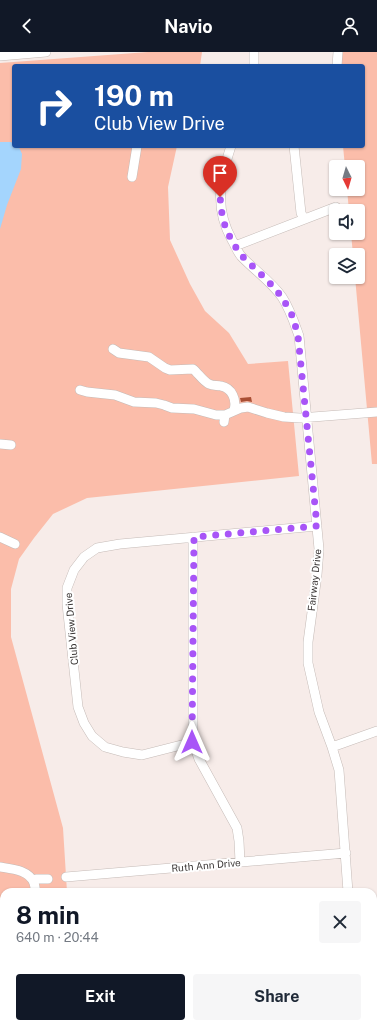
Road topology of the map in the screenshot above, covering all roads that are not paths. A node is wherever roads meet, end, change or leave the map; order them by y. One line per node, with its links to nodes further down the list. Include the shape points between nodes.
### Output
1 (46, 52): 4 (street)
2 (254, 52): 5 (street)
3 (338, 52): 6 (street)
4 (0, 56)
5 (254, 64)
6 (337, 64)
7 (137, 148): 10 (street)
8 (229, 148): 13 (street, Fairway Drive, via 221,181 220,197 226,230)
9 (294, 148): 12 (street, via 301,213)
10 (132, 177)
11 (329, 210): 12 (street)
12 (304, 219): 13 (street)
13 (235, 246): 18 (street, Fairway Drive, via 282,297 293,317 298,336)
14 (113, 350): 16 (street, via 149,357 170,370 193,366 206,383 226,387 230,391 235,400)
15 (80, 390): 16 (street, via 115,395 134,402 194,409 224,418)
16 (234, 410): 18 (street, via 248,407 284,417)
17 (376, 411): 18 (street)
18 (306, 418): 21 (street, Fairway Drive)
19 (0, 444): 20 (street)
20 (11, 444)
21 (317, 526): 23 (street, Club View Drive); 27 (street, Fairway Drive, via 319,549 308,642 308,663 319,712)
22 (0, 536): 24 (street)
23 (194, 537): 26 (street); 26 (street, Club View Drive, via 97,548 84,557 74,570 67,588 78,708 92,736 106,747 142,755)
24 (15, 544)
25 (377, 730): 27 (street)
26 (192, 742): 29 (street, via 237,828)
27 (332, 747): 28 (street, Fairway Drive, via 339,770)
28 (346, 853): 29 (street, Ruth Ann Drive); 36 (street, Fairway Drive)
29 (240, 862): 32 (street, Ruth Ann Drive)
30 (0, 867): 34 (street, via 23,872)
31 (31, 869): 34 (street)
32 (66, 876)
33 (48, 879): 34 (street)
34 (33, 881): 35 (street)
35 (35, 888)
36 (348, 888)

